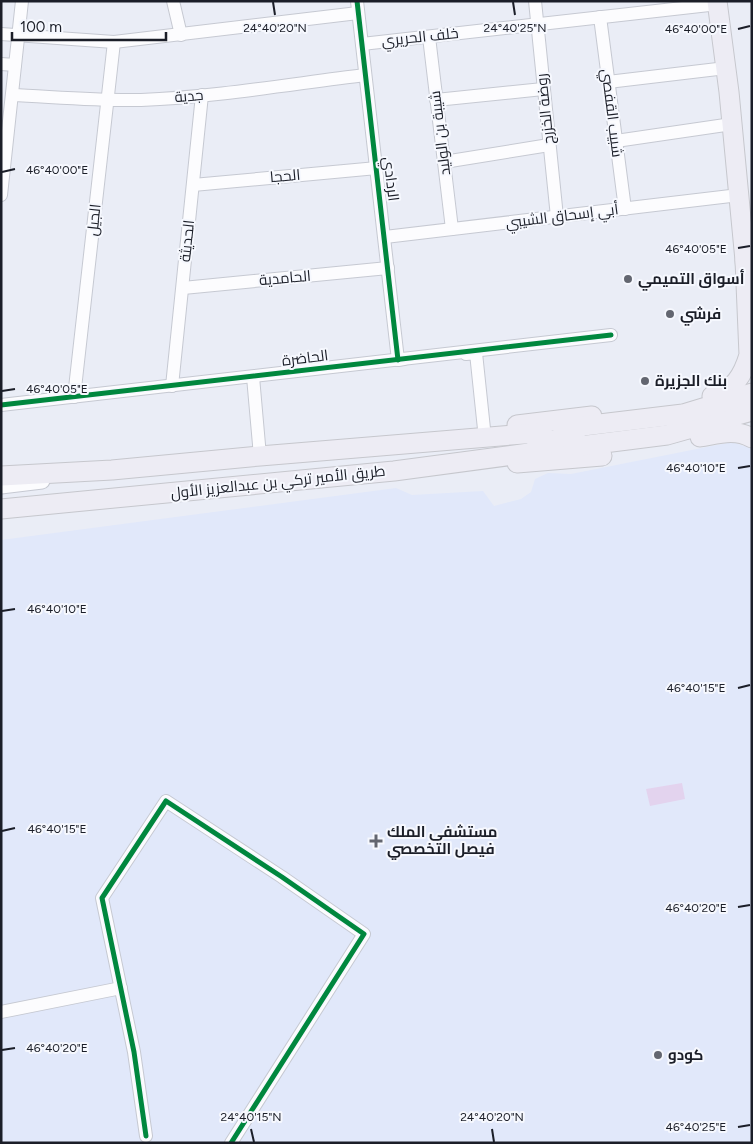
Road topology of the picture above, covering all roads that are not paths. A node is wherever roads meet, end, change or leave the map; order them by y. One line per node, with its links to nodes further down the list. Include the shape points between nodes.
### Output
1 (22, 1): 9 (street)
2 (173, 1): 10 (street)
3 (535, 1): 7 (street, روضة الخزرج)
4 (718, 3): 6 (street, خلف الحريري); 16 (main road)
5 (358, 7): 10 (street); 13 (street, الردادي)
6 (600, 17): 7 (street, خلف الحريري); 18 (street, شبيب القفصي)
7 (536, 24): 11 (street, خلف الحريري); 19 (street, روضة الخزرج)
8 (1, 34): 9 (street)
9 (18, 35): 12 (street); 15 (street)
10 (181, 35): 12 (street)
11 (428, 36): 13 (street, خلف الحريري); 23 (street, شيبة بن الوليد)
12 (114, 42): 22 (street, الجيل)
13 (362, 44): 17 (street, الردادي)
14 (1, 64): 15 (street)
15 (15, 65): 20 (street)
16 (726, 68): 18 (street); 24 (main road)
17 (365, 75): 21 (street, جدية); 28 (street, الردادي)
18 (608, 82): 25 (street, شبيب القفصي)
19 (543, 89): 23 (street); 26 (street, روضة الخزرج)
20 (12, 95): 22 (street, جدية); 29 (street)
21 (202, 95): 22 (street, جدية); 30 (street, الحديثة)
22 (107, 100): 47 (street, الجيل)
23 (436, 100): 27 (street, شيبة بن الوليد)
24 (732, 124): 25 (street); 32 (main road)
25 (616, 141): 33 (street, شبيب القفصي)
26 (549, 145): 27 (street); 34 (street, روضة الخزرج)
27 (444, 162): 35 (street, شيبة بن الوليد)
28 (377, 168): 30 (street, الحجا); 36 (street, الردادي)
29 (2, 172): 31 (street)
30 (193, 185): 39 (street, الحديثة)
31 (1, 195)
32 (739, 195): 33 (street, أبي إسحاق الشيبي); 37 (main road)
33 (624, 209): 34 (street, أبي إسحاق الشيبي)
34 (557, 217): 35 (street, أبي إسحاق الشيبي)
35 (452, 229): 36 (street, أبي إسحاق الشيبي)
36 (385, 237): 38 (street, الردادي)
37 (745, 260): 40 (main road); 41 (main road); 50 (main road, via 749,355 734,386 718,395 666,407)
38 (388, 268): 39 (street, الحامدية); 43 (street, الردادي)
39 (182, 288): 45 (street, الحديثة)
40 (752, 290)
41 (752, 321)
42 (611, 335): 43 (street, الحاضرة)
43 (398, 360): 44 (street, الحاضرة); 50 (street, via 476,353)
44 (253, 377): 45 (street, الحاضرة); 54 (street)
45 (172, 386): 47 (street, الحاضرة)
46 (752, 393): 52 (main road, طريق الأمير تركي بن عبدالعزيز الأول, via 683,414 583,426)
47 (74, 397): 48 (street, الحاضرة)
48 (1, 405)
49 (752, 411): 52 (main road, طريق الأمير تركي بن عبدالعزيز الأول, via 667,435 580,446)
50 (484, 429): 53 (main road)
51 (752, 438): 56 (main road, via 733,432 613,454)
52 (552, 441): 53 (main road, طريق الأمير تركي بن عبدالعزيز الأول, via 536,433); 56 (main road, طريق الأمير تركي بن عبدالعزيز الأول, via 529,453)
53 (373, 448): 54 (main road, طريق الأمير تركي بن عبدالعزيز الأول)
54 (260, 456): 55 (main road, طريق الأمير تركي بن عبدالعزيز الأول)
55 (112, 470): 57 (main road, طريق الأمير تركي بن عبدالعزيز الأول); 58 (street)
56 (394, 471): 59 (main road, طريق الأمير تركي بن عبدالعزيز الأول)
57 (1, 476)
58 (1, 486)
59 (1, 510)
60 (121, 988): 61 (street); 62 (street); 63 (street, via 102,898 166,801 364,934)
61 (1, 1012)
62 (146, 1136)
63 (231, 1143)

